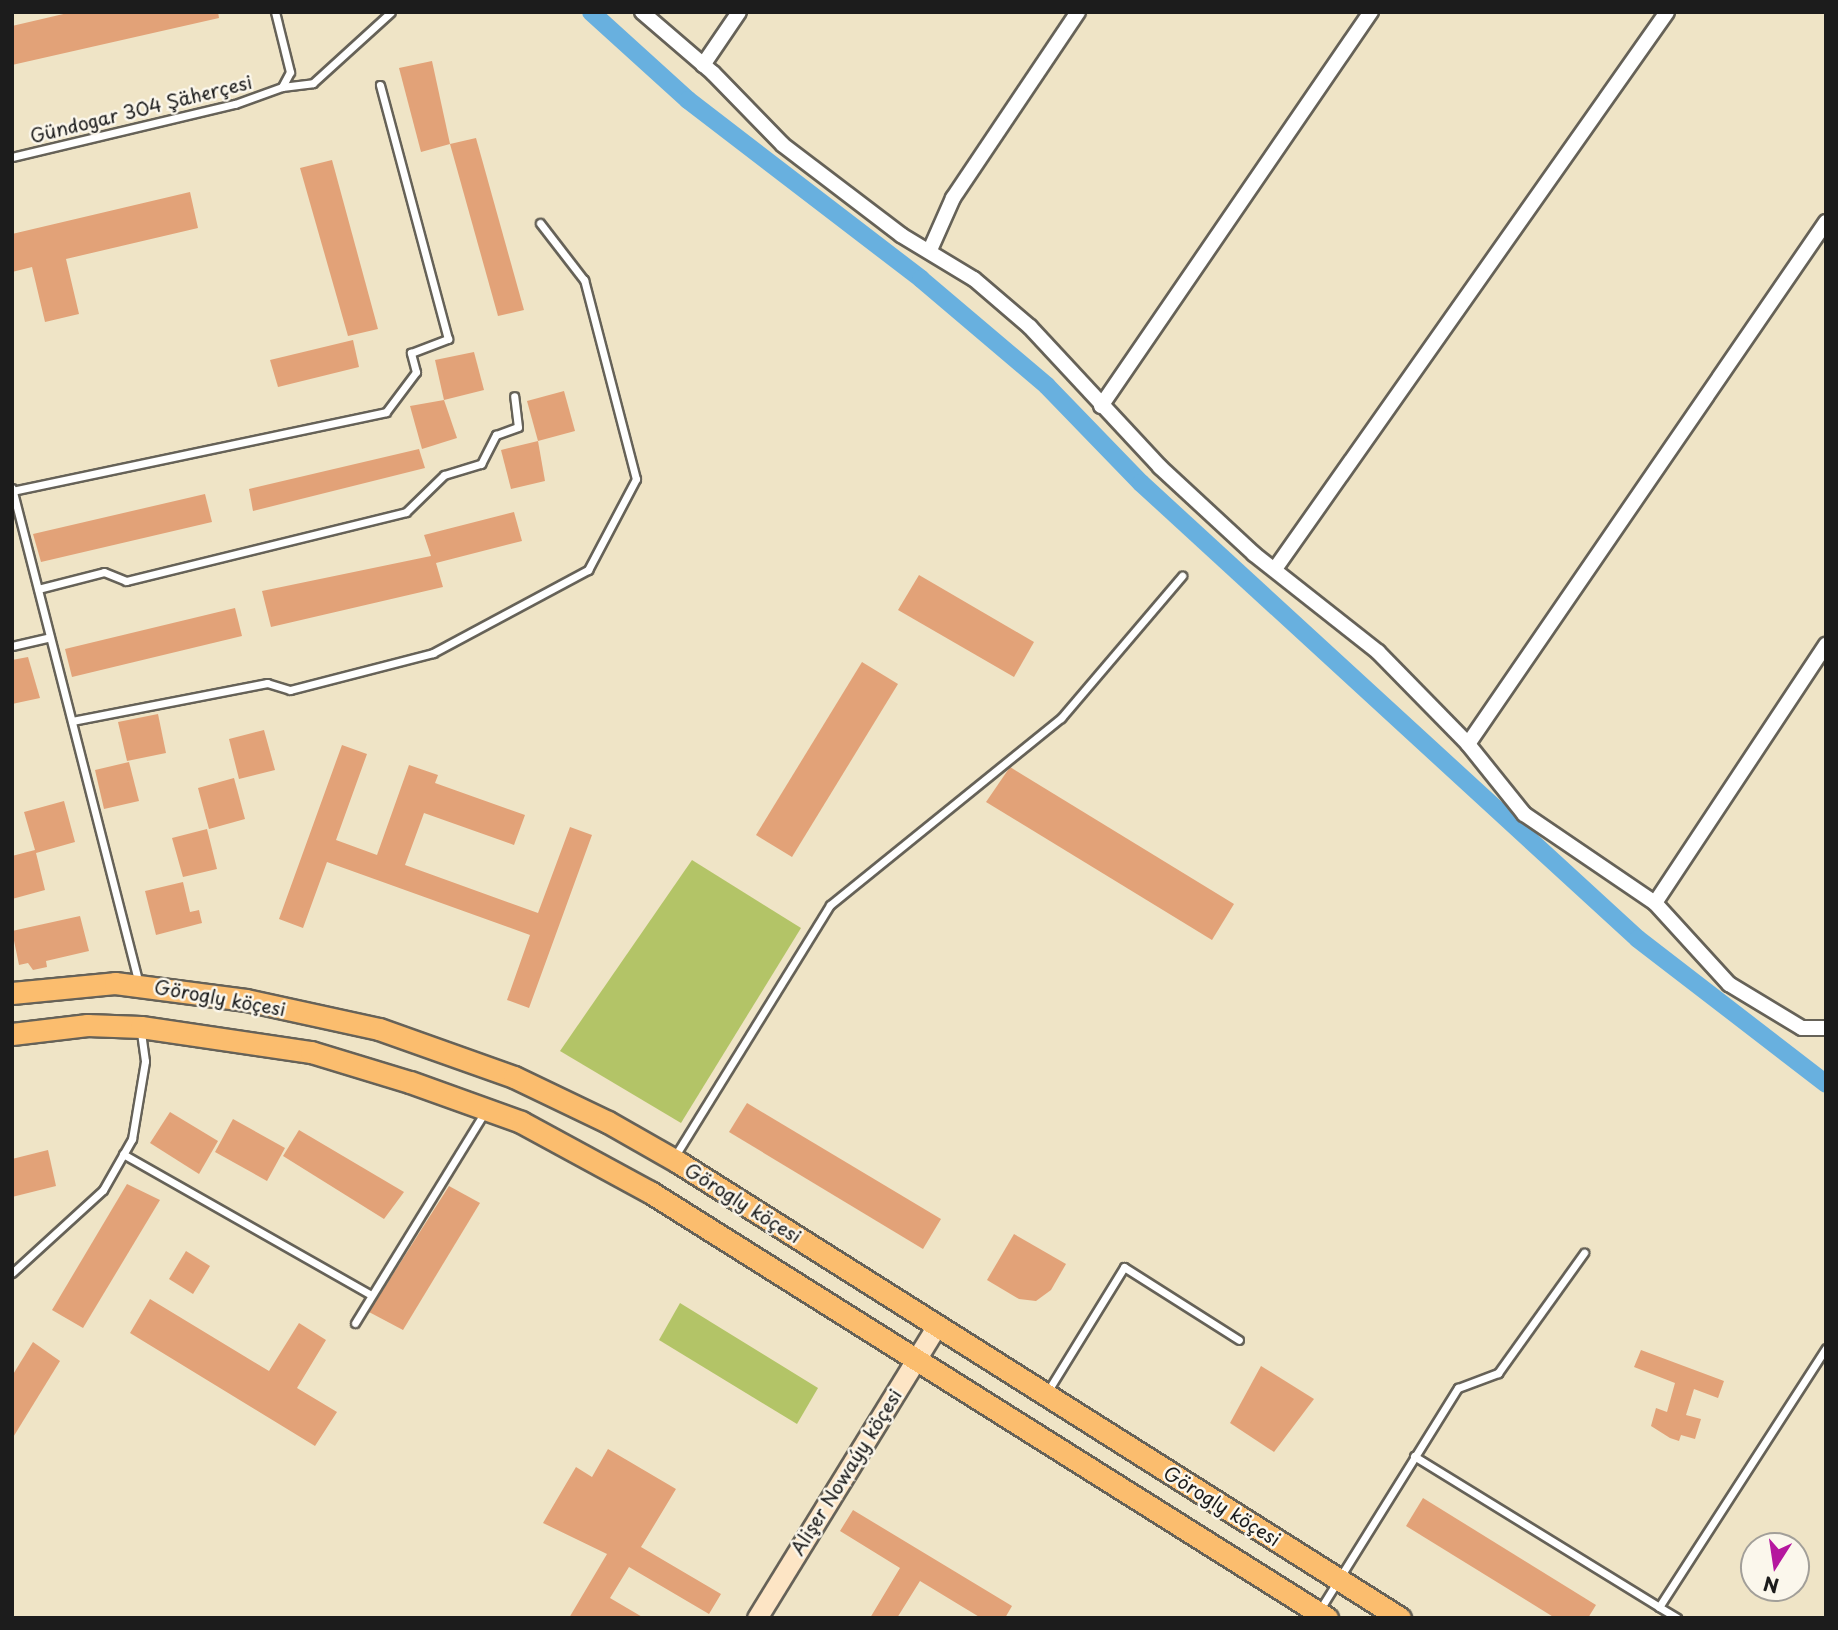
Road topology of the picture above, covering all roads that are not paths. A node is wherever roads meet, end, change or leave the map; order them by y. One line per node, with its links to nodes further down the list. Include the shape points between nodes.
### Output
1 (275, 12): 10 (lane, Gündogar 304 Şäherçesi, via 290,72)
2 (391, 12): 10 (lane, via 313,83)
3 (642, 12): 8 (street)
4 (739, 12): 8 (street)
5 (1078, 12): 14 (street, via 953,198)
6 (1371, 12): 16 (street)
7 (1667, 12): 18 (street)
8 (703, 65): 14 (street, via 783,145 901,234)
9 (380, 85): 17 (lane, via 448,339 411,353 416,372 386,412)
10 (282, 87): 11 (lane, Gündogar 304 Şäherçesi, via 235,104)
11 (12, 157)
12 (1826, 222): 25 (street)
13 (541, 223): 24 (lane, via 584,281 636,479 588,570 433,653 290,690 267,683)
14 (930, 250): 16 (street, via 974,279 1030,327)
15 (514, 396): 20 (lane, via 517,427 496,435 481,464 444,475 406,512 126,581 104,572)
16 (1101, 405): 18 (street, via 1160,467)
17 (12, 489): 20 (lane)
18 (1275, 569): 25 (street, via 1378,652)
19 (1182, 576): 34 (lane, via 1061,718 830,905)
20 (38, 589): 21 (lane)
21 (50, 637): 23 (lane); 24 (lane)
22 (1826, 645): 26 (street)
23 (12, 646)
24 (72, 721): 27 (lane)
25 (1468, 744): 26 (street, via 1524,814)
26 (1656, 903): 30 (street, via 1729,984 1802,1028)
27 (139, 985): 28 (main road, Görogly köçesi, via 61,986); 34 (main road, Görogly köçesi, via 246,1000 379,1029 514,1077 608,1122)
28 (12, 993)
29 (141, 1027): 31 (main road, Görogly köçesi, via 87,1025); 32 (main road, Görogly köçesi, via 311,1052); 33 (lane, via 145,1061 132,1139)
30 (1826, 1028)
31 (12, 1034)
32 (487, 1110): 37 (lane); 42 (main road, Görogly köçesi, via 521,1122 650,1192)
33 (123, 1154): 36 (lane, via 103,1190); 37 (lane)
34 (673, 1160): 39 (main road, Görogly köçesi)
35 (1584, 1253): 44 (lane, via 1498,1373 1458,1388)
36 (12, 1273)
37 (372, 1295): 38 (lane)
38 (355, 1322)
39 (936, 1327): 42 (street, Alişer Nowaýy köçesi); 43 (main road, Görogly köçesi)
40 (1239, 1340): 43 (lane, via 1124,1268)
41 (1826, 1348): 46 (lane)
42 (918, 1357): 47 (main road, Görogly köçesi); 48 (street, Alişer Nowaýy köçesi)
43 (1046, 1394): 45 (main road, Görogly köçesi)
44 (1414, 1456): 45 (lane); 46 (lane)
45 (1338, 1579): 47 (lane); 49 (main road, Görogly köçesi)
46 (1659, 1608): 50 (lane)
47 (1320, 1616)
48 (757, 1618)
49 (1400, 1618)
50 (1677, 1618)

